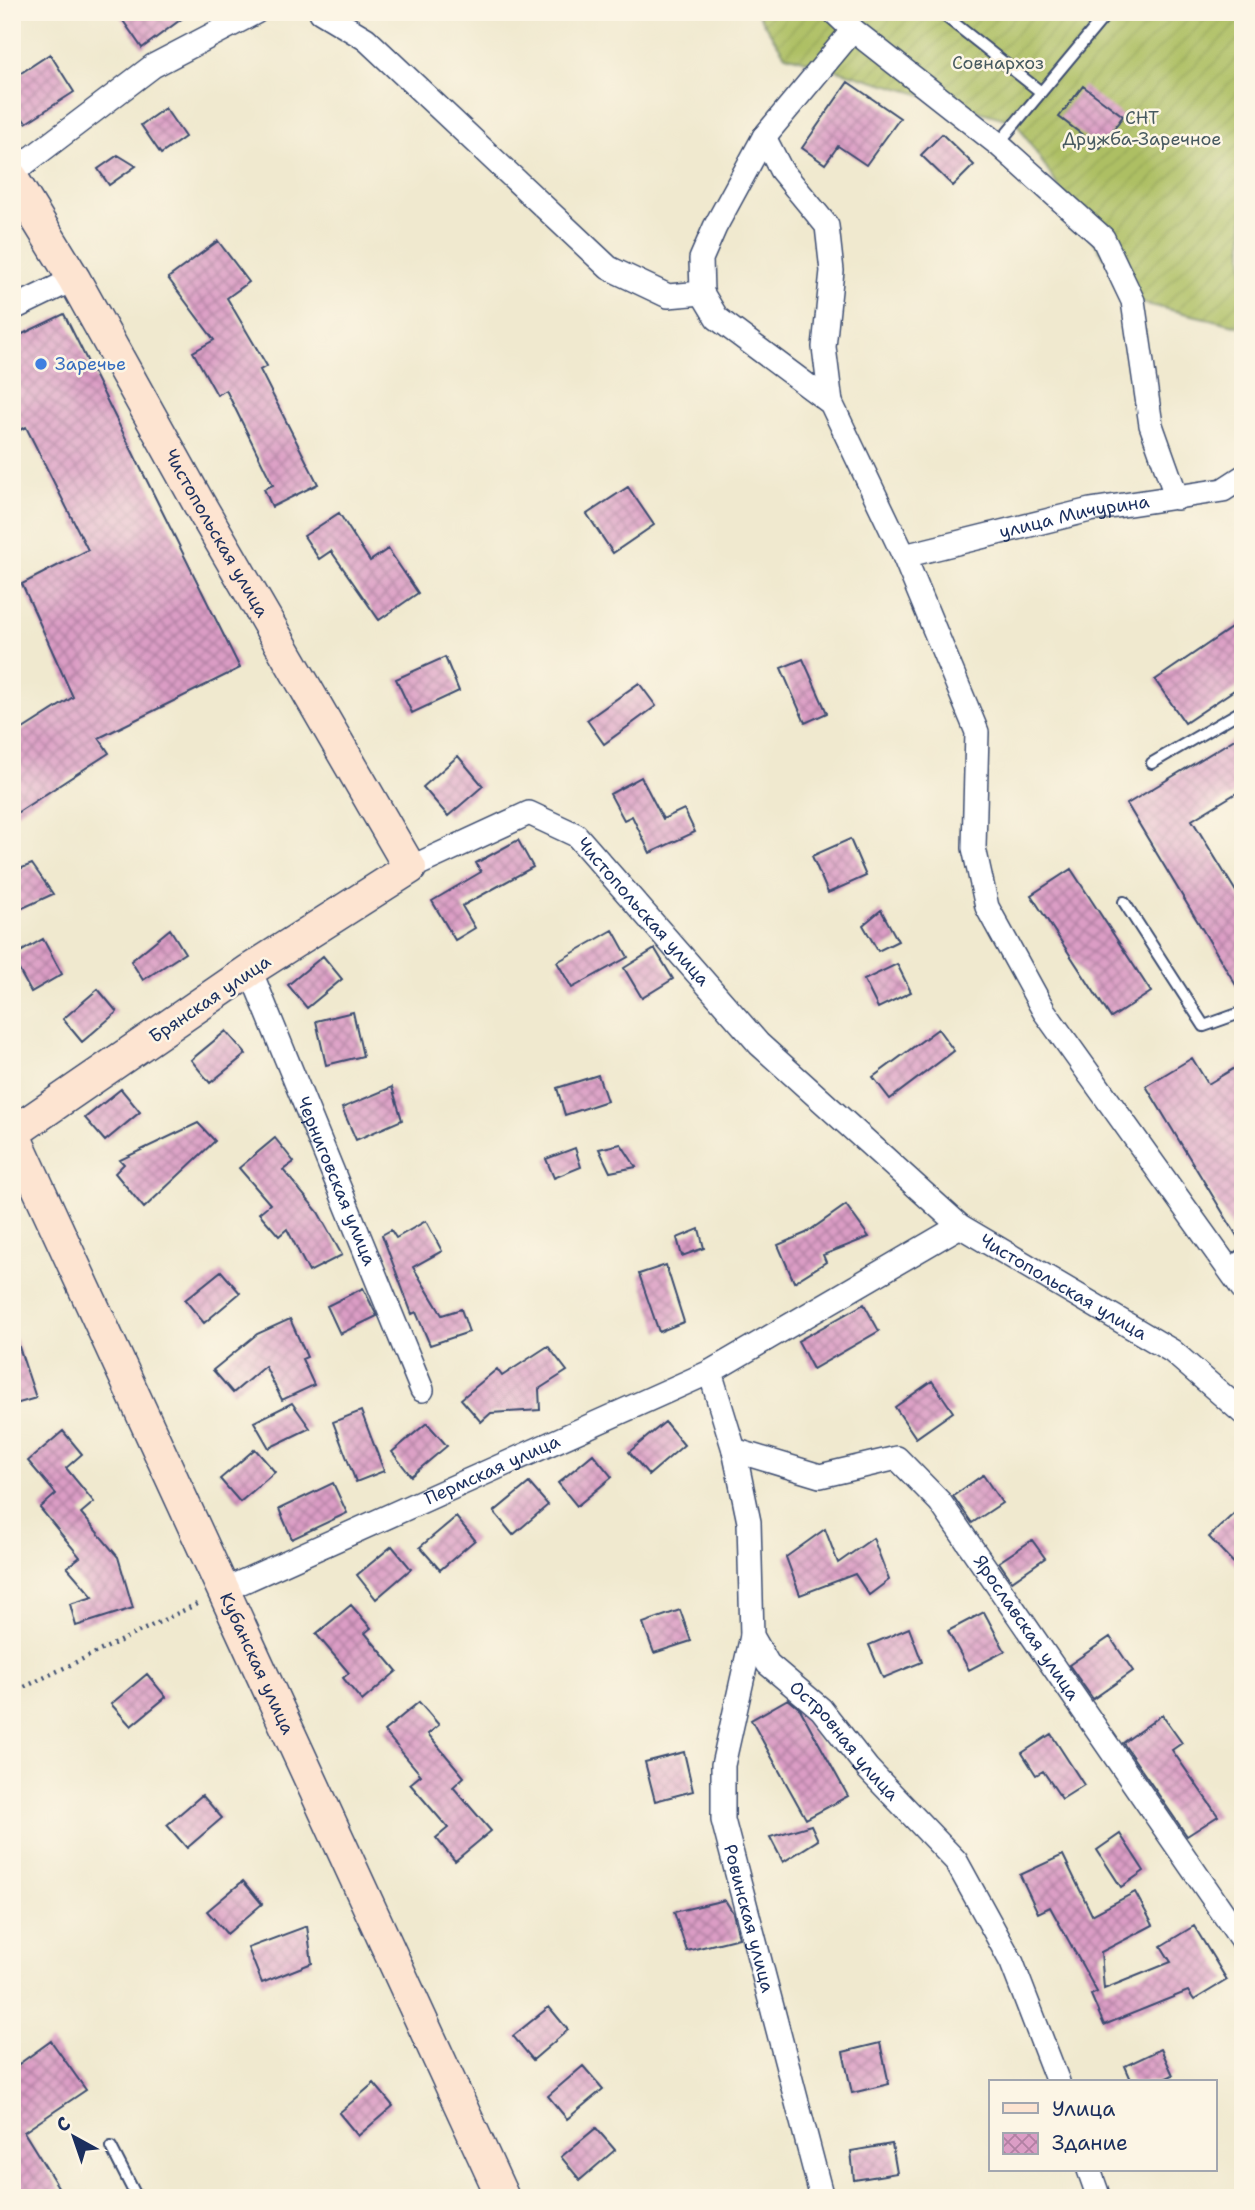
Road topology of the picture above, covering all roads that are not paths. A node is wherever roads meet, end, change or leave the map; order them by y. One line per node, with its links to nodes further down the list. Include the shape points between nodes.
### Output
1 (256, 12): 10 (street, via 153,66)
2 (321, 12): 13 (street, via 366,39 610,268 668,296)
3 (834, 12): 6 (street)
4 (940, 12): 7 (lane)
5 (1108, 12): 7 (lane)
6 (853, 30): 8 (street); 9 (street)
7 (1041, 92): 9 (lane)
8 (764, 137): 13 (street, via 702,259); 15 (street, via 781,170 827,226 832,271 824,348)
9 (998, 144): 17 (street, via 1103,238 1133,300 1152,425)
10 (12, 173)
11 (12, 178): 12 (street, Чистопольская улица)
12 (74, 279): 14 (street); 21 (street, Чистопольская улица)
13 (702, 293): 15 (street, via 717,318)
14 (12, 309)
15 (831, 403): 18 (street)
16 (1243, 477): 17 (street, улица Мичурина, via 1223,490)
17 (1177, 498): 18 (street, улица Мичурина, via 1090,510)
18 (904, 556): 27 (street, via 977,732 974,848 987,907 1044,1011)
19 (1243, 710): 20 (lane)
20 (1152, 763)
21 (410, 869): 23 (street, Брянская улица); 26 (street, Чистопольская улица, via 529,813 576,835 759,1044)
22 (1124, 902): 24 (lane, via 1204,1026)
23 (250, 971): 25 (street, Брянская улица); 30 (street, Черниговская улица)
24 (1243, 1012)
25 (13, 1132): 33 (street, Кубанская улица)
26 (960, 1226): 29 (street, Пермская улица); 31 (street, Чистопольская улица, via 1172,1351)
27 (1234, 1259): 28 (street)
28 (1243, 1289)
29 (710, 1372): 32 (street); 33 (street, Пермская улица)
30 (422, 1390)
31 (1243, 1413)
32 (734, 1450): 34 (street, via 750,1522); 35 (street, Ярославская улица, via 820,1476 897,1458 940,1502)
33 (224, 1590): 40 (street, Кубанская улица)
34 (752, 1636): 36 (street, Островная улица, via 768,1664 821,1709 868,1769 956,1861 1012,1963); 41 (street, Ровинская улица, via 723,1765 723,1820)
35 (1243, 1942)
36 (1057, 2080)
37 (111, 2147): 39 (lane)
38 (1090, 2172): 42 (street)
39 (137, 2198)
40 (503, 2198)
41 (822, 2198)
42 (1099, 2198)

